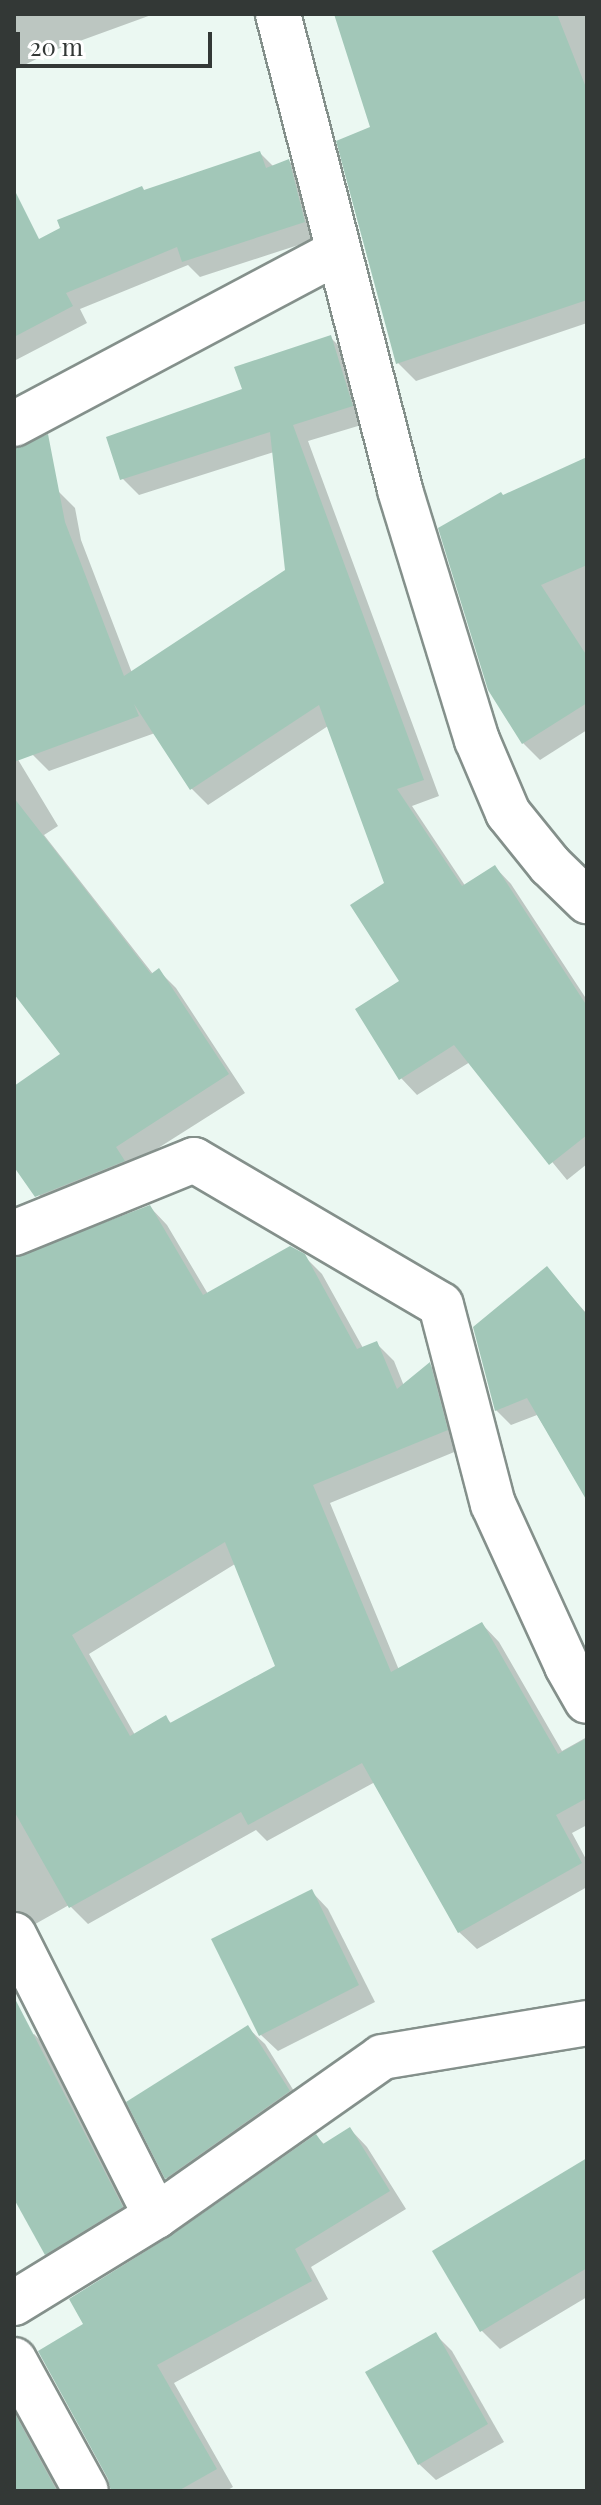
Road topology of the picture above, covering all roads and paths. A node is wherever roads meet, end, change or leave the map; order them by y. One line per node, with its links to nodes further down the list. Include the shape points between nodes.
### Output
1 (278, 14): 2 (street)
2 (338, 252): 3 (street); 4 (street, via 400,490 477,740 508,813)
3 (14, 424)
4 (587, 901)
5 (14, 1233): 6 (street, via 194,1160 441,1305 493,1504)
6 (580, 1676)
7 (14, 1935): 9 (street)
8 (587, 2023): 9 (street, via 382,2057)
9 (156, 2216): 10 (street)
10 (14, 2303)
11 (14, 2360): 12 (street)
12 (86, 2491)

